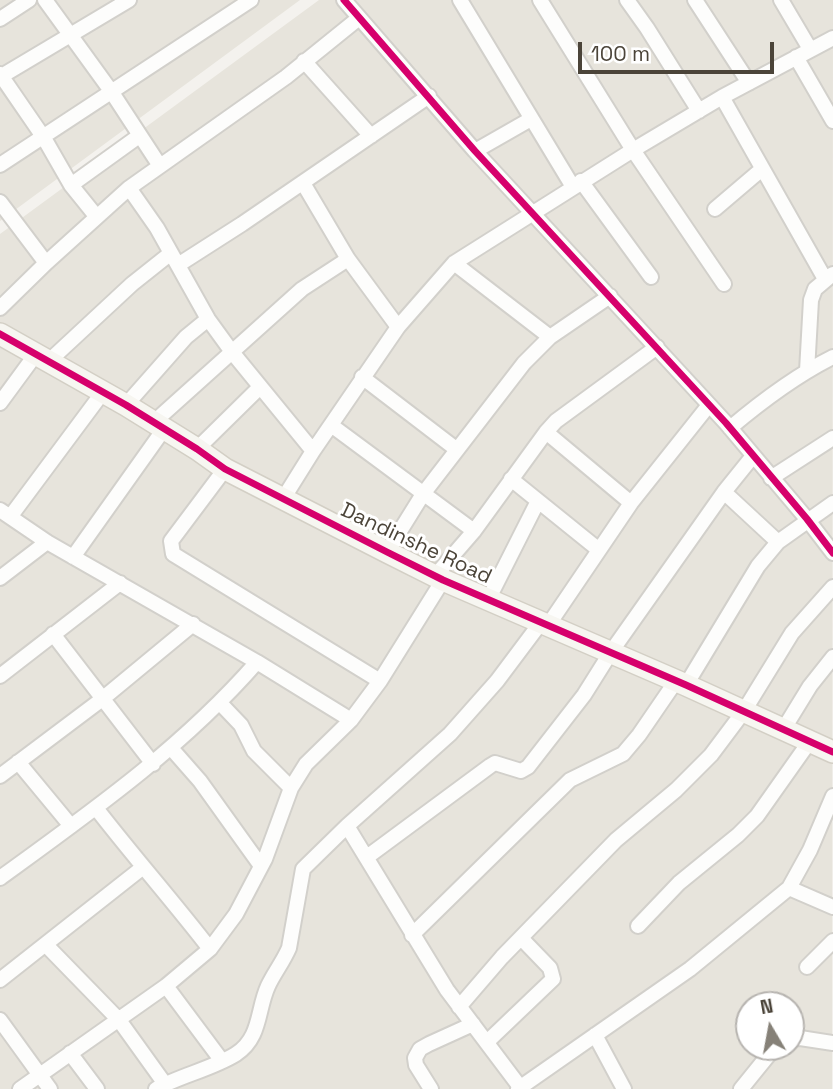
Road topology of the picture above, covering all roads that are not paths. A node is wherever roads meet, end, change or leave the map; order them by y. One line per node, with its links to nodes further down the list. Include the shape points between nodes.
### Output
1 (29, 0): 12 (street)
2 (45, 0): 13 (street)
3 (129, 0): 13 (street)
4 (251, 0): 20 (street)
5 (344, 0): 11 (street)
6 (460, 0): 24 (street)
7 (540, 0): 29 (street)
8 (627, 0): 23 (street)
9 (695, 0): 19 (street)
10 (781, 0): 15 (street)
11 (359, 18): 17 (street); 21 (street)
12 (0, 19)
13 (72, 36): 18 (street); 20 (street)
14 (833, 37): 15 (street)
15 (810, 49): 16 (street)
16 (796, 57): 19 (street); 25 (street)
17 (304, 61): 27 (street); 32 (street)
18 (0, 75): 28 (street)
19 (749, 83): 22 (street)
20 (111, 91): 26 (street); 28 (street)
21 (429, 96): 27 (street); 30 (street)
22 (722, 97): 23 (street); 33 (street)
23 (699, 111): 29 (street)
24 (531, 119): 30 (street); 35 (street)
25 (833, 121)
26 (139, 136): 32 (street); 36 (street)
27 (371, 136): 34 (street)
28 (44, 138): 31 (street); 36 (street)
29 (632, 149): 35 (street); 48 (street)
30 (475, 151): 40 (street)
31 (0, 165)
32 (160, 166): 37 (street)
33 (762, 169): 39 (street); 46 (street)
34 (303, 183): 42 (street); 43 (street)
35 (577, 184): 40 (street); 47 (street)
36 (71, 185): 41 (street)
37 (129, 188): 41 (street); 42 (street)
38 (0, 202): 44 (street)
39 (715, 209)
40 (534, 213): 45 (street); 49 (street)
41 (96, 216): 44 (street)
42 (174, 259): 51 (street); 58 (street, via 132,284)
43 (348, 259): 52 (street); 56 (street, via 302,289)
44 (46, 263): 50 (street)
45 (454, 263): 52 (street); 54 (street)
46 (829, 276): 59 (street, via 811,299)
47 (651, 277)
48 (724, 285)
49 (610, 296): 54 (street); 55 (street)
50 (3, 299)
51 (208, 319): 56 (street); 64 (street)
52 (398, 327): 60 (street)
53 (0, 334): 58 (street, Dandinshe Road)
54 (550, 337): 72 (street)
55 (657, 347): 65 (street); 69 (street)
56 (232, 352): 61 (street); 67 (street)
57 (833, 357): 59 (street)
58 (42, 358): 62 (street, Dandinshe Road); 63 (street)
59 (807, 371): 68 (street)
60 (362, 377): 66 (street); 72 (street)
61 (260, 387): 71 (street); 73 (street)
62 (103, 392): 64 (street, Dandinshe Road); 84 (street)
63 (0, 403)
64 (125, 405): 67 (street, Dandinshe Road)
65 (709, 405): 68 (street); 82 (street)
66 (331, 425): 73 (street); 79 (street)
67 (159, 426): 71 (street, Dandinshe Road); 92 (street)
68 (730, 428): 74 (street)
69 (546, 432): 77 (street); 82 (street)
70 (833, 438): 76 (street)
71 (198, 449): 75 (street, Dandinshe Road)
72 (456, 449): 79 (street)
73 (313, 451): 80 (street)
74 (753, 456): 76 (street); 78 (street)
75 (225, 469): 80 (street, Dandinshe Road); 105 (street, via 170,541 173,554)
76 (771, 478): 85 (street)
77 (511, 479): 81 (street); 86 (street)
78 (724, 492): 88 (street); 101 (street)
79 (423, 494): 86 (street); 90 (street)
80 (283, 499): 90 (street, Dandinshe Road)
81 (538, 501): 89 (street); 97 (street)
82 (632, 503): 89 (street)
83 (833, 503): 85 (street)
84 (5, 514): 87 (street)
85 (807, 519): 88 (street); 91 (street)
86 (474, 531): 94 (street)
87 (47, 542): 92 (street); 93 (street)
88 (778, 542): 106 (street)
89 (599, 550): 98 (street)
90 (387, 552): 94 (street, Dandinshe Road)
91 (833, 553)
92 (73, 557): 95 (street)
93 (0, 578)
94 (439, 578): 97 (street, Dandinshe Road); 105 (street)
95 (120, 583): 99 (street); 100 (street)
96 (833, 587): 109 (street, via 792,633)
97 (489, 598): 98 (street, Dandinshe Road)
98 (545, 622): 101 (street, Dandinshe Road); 121 (street, via 450,734)
99 (193, 624): 103 (street); 107 (street)
100 (53, 634): 104 (street); 107 (street)
101 (611, 652): 106 (street, Dandinshe Road); 123 (street, via 584,695 524,770 495,763)
102 (833, 657): 111 (street)
103 (257, 662): 108 (street); 110 (street)
104 (0, 676)
105 (380, 681): 110 (street)
106 (681, 683): 109 (street, Dandinshe Road); 130 (street, via 623,754 570,780)
107 (102, 700): 115 (street); 116 (street)
108 (220, 703): 113 (street); 118 (street, via 241,725 254,751)
109 (744, 711): 111 (street, Dandinshe Road); 131 (street, via 711,755 621,835)
110 (351, 720): 118 (street, via 306,764)
111 (783, 730): 112 (street, Dandinshe Road)
112 (810, 741): 114 (street, Dandinshe Road); 129 (street, via 757,816 679,883)
113 (171, 748): 116 (street); 124 (street)
114 (833, 752)
115 (19, 762): 117 (street); 122 (street)
116 (153, 764): 120 (street)
117 (0, 776)
118 (291, 788): 124 (street)
119 (833, 796): 127 (street)
120 (96, 808): 122 (street); 125 (street)
121 (347, 825): 123 (street); 147 (street, via 303,869 289,948 268,985 258,1026 251,1041)
122 (71, 826): 126 (street)
123 (367, 857): 130 (street)
124 (261, 866): 134 (street, via 236,914)
125 (142, 868): 133 (street); 134 (street)
126 (0, 878)
127 (789, 888): 128 (street); 142 (street, via 690,969)
128 (833, 907)
129 (638, 926)
130 (412, 935): 138 (street)
131 (521, 938): 138 (street); 144 (street, via 550,968 553,979)
132 (833, 941): 135 (street)
133 (46, 944): 136 (street); 140 (street)
134 (210, 949): 137 (street)
135 (807, 967)
136 (0, 981)
137 (166, 986): 140 (street); 147 (street)
138 (459, 1007): 141 (street)
139 (0, 1020): 149 (street)
140 (119, 1020): 146 (street); 150 (street)
141 (473, 1024): 144 (street); 155 (street, via 420,1049 416,1065)
142 (595, 1035): 151 (street); 156 (street)
143 (805, 1039): 145 (street)
144 (487, 1042): 151 (street)
145 (833, 1043)
146 (70, 1052): 149 (street); 154 (street)
147 (222, 1061): 150 (street)
148 (764, 1061): 157 (street)
149 (40, 1074): 152 (street); 153 (street)
150 (161, 1086)
151 (519, 1088)
152 (20, 1089)
153 (50, 1089)
154 (97, 1089)
155 (431, 1089)
156 (624, 1089)
157 (741, 1089)

